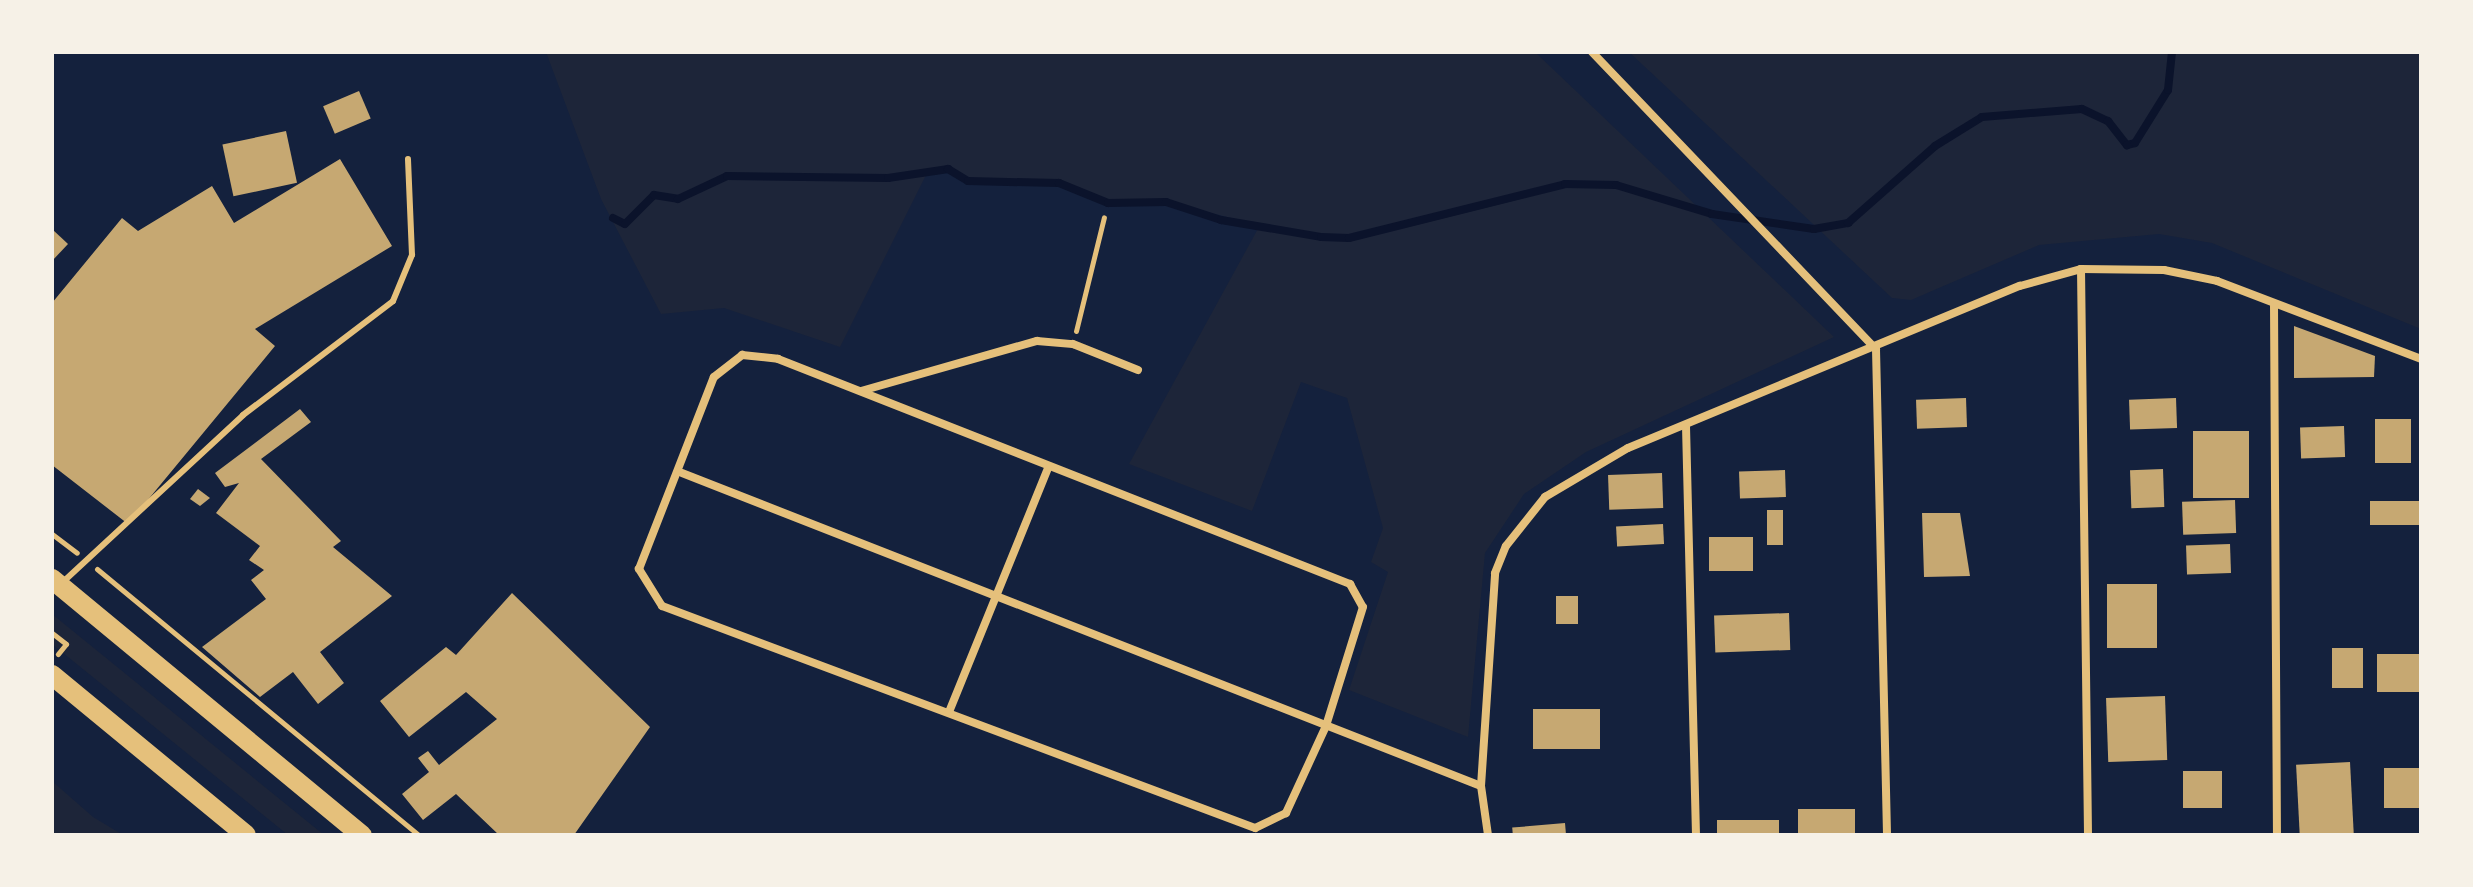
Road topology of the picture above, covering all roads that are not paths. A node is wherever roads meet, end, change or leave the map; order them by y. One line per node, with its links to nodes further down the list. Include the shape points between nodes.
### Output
1 (1592, 52): 5 (street)
2 (408, 159): 12 (lane, via 412,255 393,301 243,415 90,563)
3 (2081, 269): 4 (street, via 2164,270); 5 (street, via 2020,286); 23 (street)
4 (2274, 304): 6 (street); 24 (street)
5 (1876, 349): 9 (street); 22 (street)
6 (2421, 359)
7 (1138, 370): 8 (street, via 1073,344 1018,344 945,372)
8 (861, 391): 10 (street); 11 (street, via 742,355 714,377)
9 (1686, 426): 17 (street, via 1580,473 1545,497 1506,546 1495,573); 21 (street)
10 (1048, 468): 13 (street); 16 (street, via 1350,584 1363,607)
11 (682, 473): 13 (street); 15 (street, via 639,569 662,606)
12 (56, 582): 19 (main road)
13 (1001, 593): 15 (street); 16 (street)
14 (52, 675): 18 (main road)
15 (949, 712): 16 (street, via 1255,828 1286,813)
16 (1326, 726): 17 (street)
17 (1481, 786): 20 (street)
18 (246, 835)
19 (362, 835)
20 (1488, 835)
21 (1696, 835)
22 (1887, 835)
23 (2088, 835)
24 (2277, 835)

